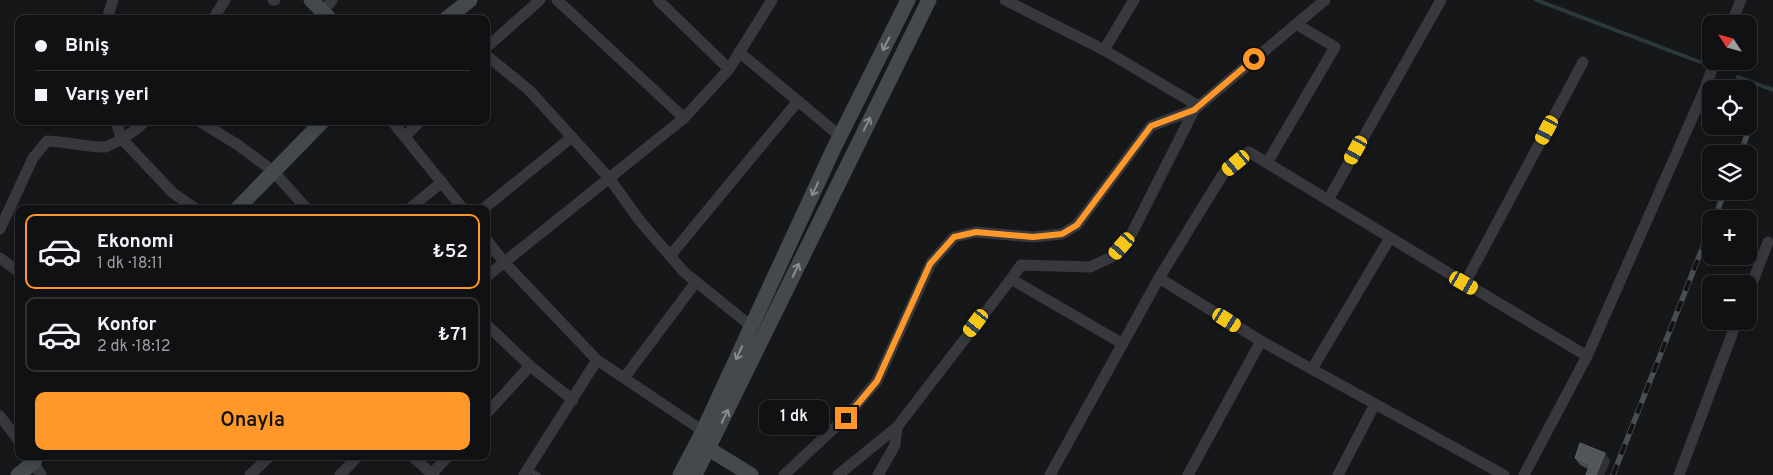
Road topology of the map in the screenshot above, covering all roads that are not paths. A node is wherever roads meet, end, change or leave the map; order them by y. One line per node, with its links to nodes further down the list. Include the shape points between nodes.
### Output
1 (113, 0): 17 (street)
2 (225, 0): 18 (street)
3 (311, 0): 16 (main road)
4 (470, 0): 19 (main road)
5 (540, 0): 22 (street)
6 (557, 0): 31 (street)
7 (658, 0): 27 (street)
8 (772, 0): 24 (street)
9 (908, 0): 38 (main road, one-way to 38)
10 (929, 0): 42 (main road, one-way to 10)
11 (1007, 0): 23 (street)
12 (1134, 0): 23 (street)
13 (1325, 0): 21 (street)
14 (1441, 0): 47 (street)
15 (1741, 0): 20 (street)
16 (328, 10)
17 (108, 15)
18 (216, 15)
19 (451, 15)
20 (1735, 15)
21 (1296, 24): 30 (street); 43 (street, via 1335,47)
22 (490, 44)
23 (1104, 50): 30 (street)
24 (740, 52): 27 (street); 29 (street)
25 (490, 58): 40 (street, via 529,90)
26 (1583, 62): 67 (street)
27 (729, 69): 31 (street)
28 (1712, 70): 73 (street)
29 (798, 101): 38 (street); 58 (street)
30 (1195, 107): 65 (street, via 1131,235 1112,257 1090,267 1021,264); 99 (street, via 1151,126 1077,225 1062,234 1033,237 976,232 954,237 930,264 877,381 846,418)
31 (684, 118): 45 (street)
32 (117, 125): 41 (street)
33 (142, 125): 41 (street)
34 (206, 125): 44 (street)
35 (319, 125): 44 (main road)
36 (395, 125): 39 (street)
37 (416, 125): 39 (street)
38 (840, 136): 42 (main road); 68 (main road, one-way to 68)
39 (405, 137): 46 (street)
40 (572, 137): 45 (street); 53 (street)
41 (121, 138): 48 (street); 54 (street, via 105,147 47,141 33,158)
42 (857, 144): 85 (main road, one-way to 42)
43 (1267, 163): 47 (street); 64 (street, via 1249,152 1222,174)
44 (273, 171): 49 (main road); 50 (street)
45 (609, 178): 58 (street); 60 (street)
46 (442, 182): 51 (street); 52 (street)
47 (1328, 200): 55 (street)
48 (188, 205)
49 (241, 205)
50 (303, 205)
51 (414, 205)
52 (460, 205)
53 (488, 205)
54 (0, 229)
55 (1390, 238): 67 (street); 76 (street)
56 (1768, 242): 63 (street)
57 (490, 244): 60 (street)
58 (670, 256): 66 (street)
59 (0, 258): 61 (street)
60 (504, 262): 62 (street); 74 (street)
61 (15, 269)
62 (490, 274)
63 (1755, 275)
64 (1159, 278): 71 (street); 72 (street)
65 (1011, 279): 72 (street); 82 (street)
66 (696, 282): 68 (street); 77 (street)
67 (1464, 283): 73 (street)
68 (751, 326): 83 (main road, one-way to 83)
69 (490, 328): 75 (street)
70 (1734, 330): 107 (street)
71 (1261, 341): 76 (street); 103 (street)
72 (1123, 344): 102 (street)
73 (1587, 356): 106 (street)
74 (597, 360): 77 (street); 78 (street)
75 (530, 366): 78 (street); 80 (street)
76 (1312, 369): 79 (street)
77 (624, 378): 83 (street)
78 (573, 400): 91 (street)
79 (1375, 404): 104 (street); 105 (street)
80 (490, 410)
81 (0, 416): 84 (street)
82 (897, 428): 100 (street); 101 (street, via 895,445)
83 (703, 431): 85 (main road)
84 (15, 436)
85 (702, 447): 96 (main road); 97 (main road); 98 (main road)
86 (266, 460): 93 (street)
87 (354, 460): 94 (street)
88 (416, 460): 95 (street)
89 (445, 460): 95 (street)
90 (35, 462): 92 (main road)
91 (530, 473)
92 (18, 475)
93 (250, 475)
94 (340, 475)
95 (432, 475)
96 (680, 475)
97 (695, 475)
98 (751, 475)
99 (784, 475)
100 (838, 475)
101 (878, 475)
102 (1050, 475)
103 (1188, 475)
104 (1338, 475)
105 (1504, 475)
106 (1524, 475)
107 (1679, 475)

